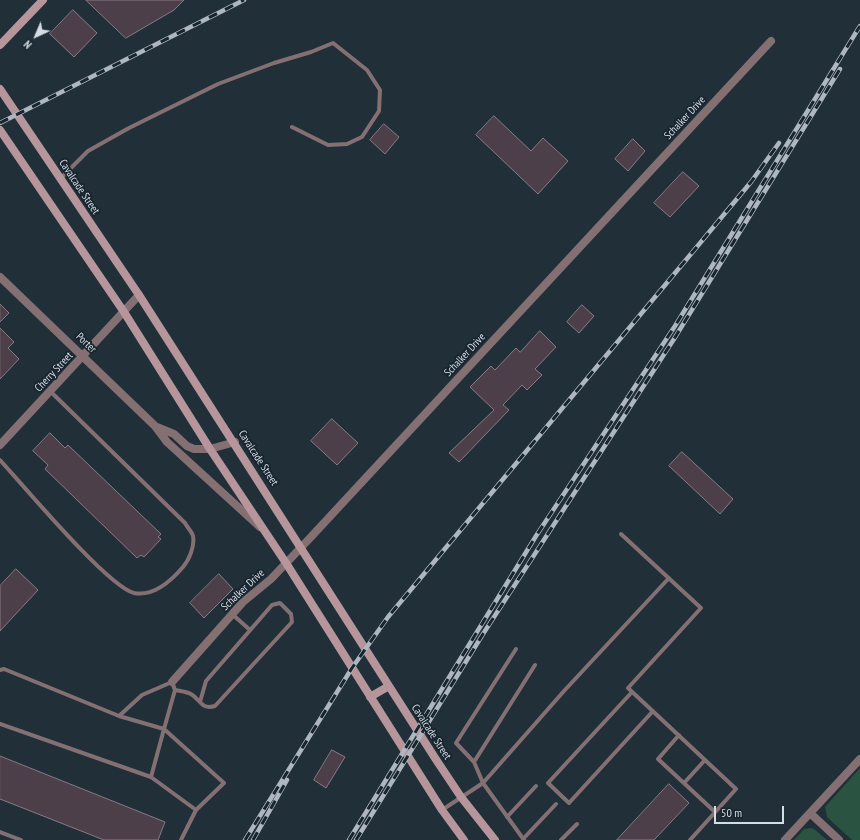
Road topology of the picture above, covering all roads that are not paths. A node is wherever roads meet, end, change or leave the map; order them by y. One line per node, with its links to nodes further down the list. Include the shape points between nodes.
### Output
1 (43, 0): 3 (main road)
2 (772, 41): 20 (street, Schalker Drive)
3 (0, 45)
4 (0, 89): 7 (main road, Cavalcade Street)
5 (292, 127): 7 (lane, via 328,145 352,142 362,137 379,112 380,90 367,70 333,43 218,84 88,151)
6 (0, 130): 10 (main road)
7 (60, 179): 9 (main road, Cavalcade Street)
8 (0, 277): 11 (street, Porter)
9 (139, 295): 10 (street, Cherry Street); 14 (main road, Cavalcade Street)
10 (124, 312): 11 (street, Cherry Street); 16 (main road)
11 (83, 356): 12 (street, Cherry Street); 13 (street, Porter)
12 (50, 391): 15 (street, Cherry Street); 17 (lane, via 185,523 193,536 187,562 164,586 148,593 133,593 115,582 97,565)
13 (155, 426): 16 (street, Porter, via 174,434 194,449); 18 (street, Porter, via 167,442)
14 (234, 442): 16 (street, Porter); 20 (main road, Cavalcade Street)
15 (0, 445)
16 (210, 449): 18 (main road)
17 (0, 460)
18 (266, 533): 21 (main road)
19 (621, 534): 22 (lane)
20 (301, 547): 21 (street, Schalker Drive); 29 (main road, Cavalcade Street)
21 (286, 563): 23 (street, Schalker Drive); 32 (main road)
22 (669, 578): 31 (lane, via 701,608 628,688); 43 (lane)
23 (232, 614): 24 (lane); 28 (street, Schalker Drive)
24 (250, 630): 33 (lane, via 206,681); 33 (lane, via 276,602 280,603 293,618 215,706 209,707)
25 (516, 649): 41 (lane, via 456,743)
26 (535, 665): 41 (lane)
27 (0, 670): 35 (lane, via 4,669)
28 (172, 682): 30 (lane); 35 (lane, via 142,695)
29 (389, 686): 32 (main road); 46 (main road, Cavalcade Street)
30 (175, 690): 33 (lane, via 191,694); 37 (lane)
31 (632, 692): 34 (lane); 34 (lane, via 548,783 569,803)
32 (370, 697): 49 (main road)
33 (200, 702)
34 (653, 711): 38 (lane)
35 (119, 716): 37 (lane)
36 (0, 724): 42 (lane)
37 (164, 729): 42 (lane); 48 (lane, via 224,783)
38 (679, 735): 40 (lane); 44 (lane, via 658,759)
39 (860, 759): 51 (street)
40 (705, 760): 44 (lane); 50 (lane, via 736,789)
41 (474, 762): 43 (lane)
42 (151, 777): 48 (lane)
43 (483, 783): 46 (lane); 52 (lane)
44 (684, 783): 50 (lane)
45 (536, 786): 52 (lane)
46 (461, 797): 49 (lane); 59 (main road, Cavalcade Street)
47 (556, 804): 55 (lane)
48 (196, 810): 57 (lane)
49 (442, 810): 58 (main road)
50 (715, 812): 61 (lane)
51 (810, 813): 62 (street); 63 (street)
52 (507, 817): 55 (lane)
53 (577, 824): 60 (lane)
54 (0, 832): 56 (lane)
55 (524, 839)
56 (21, 840)
57 (182, 840)
58 (464, 840)
59 (495, 840)
60 (561, 840)
61 (690, 840)
62 (785, 840)
63 (839, 840)

